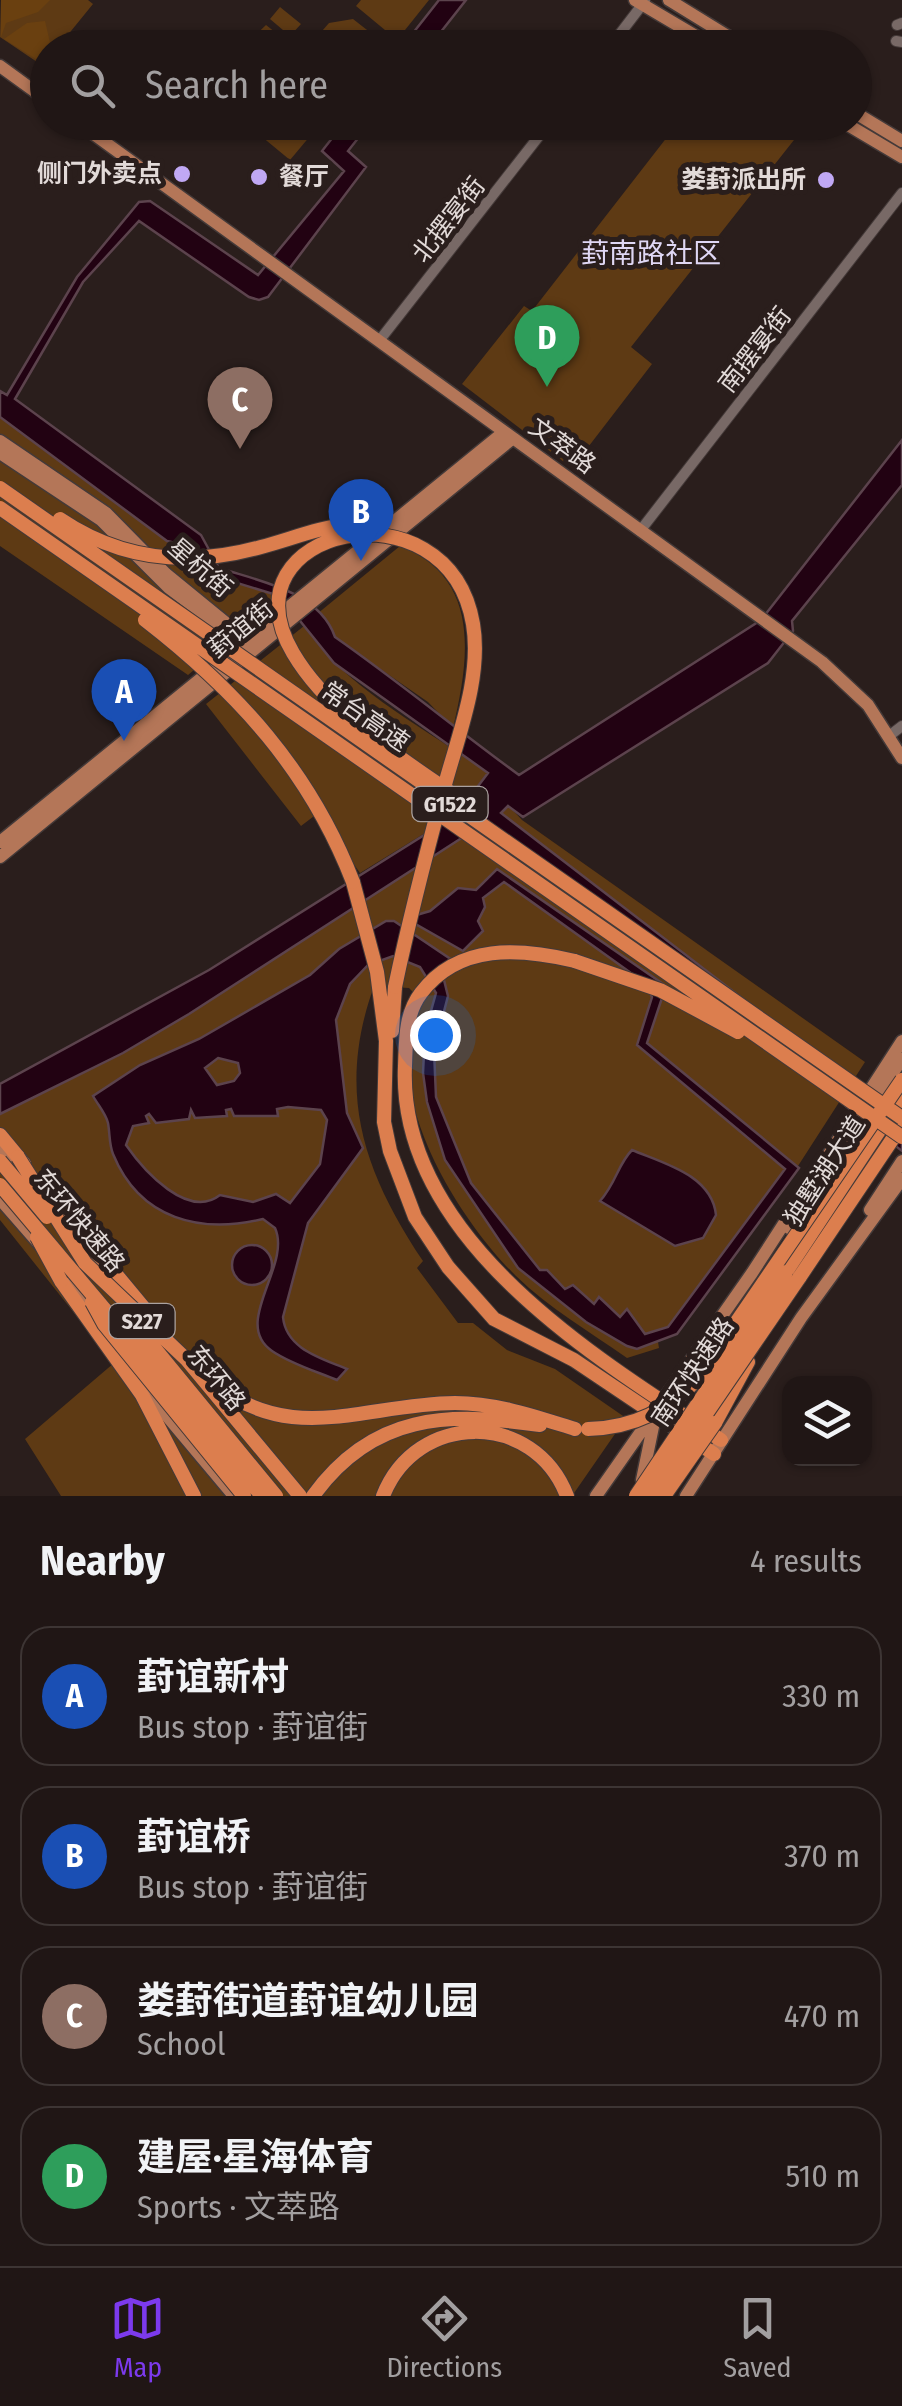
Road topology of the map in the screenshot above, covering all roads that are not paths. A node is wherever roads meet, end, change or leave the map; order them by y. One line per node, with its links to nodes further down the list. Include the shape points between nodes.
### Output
1 (669, 0): 5 (main road)
2 (641, 2): 3 (street); 4 (main road)
3 (622, 30)
4 (687, 30)
5 (718, 30)
6 (0, 66): 7 (main road)
7 (30, 88)
8 (872, 123): 12 (main road)
9 (872, 139): 13 (main road)
10 (103, 140): 15 (main road, 文萃路)
11 (536, 140): 15 (street, 北摆宴街)
12 (902, 141)
13 (902, 157)
14 (902, 193): 22 (street, 南摆宴街)
15 (379, 341): 16 (main road, 文萃路)
16 (508, 435): 22 (main road, 文萃路); 24 (main road, 葑谊街)
17 (0, 441): 24 (main road, 星杭街, via 106,513)
18 (0, 453): 24 (main road, 星杭街, via 101,520 169,588)
19 (0, 478): 31 (highway, bridge, via 78,531 140,554 207,558 326,528 375,524 420,539 456,572 478,615 481,665)
20 (0, 488): 30 (highway, 常台高速 / G1522, bridge)
21 (0, 508): 23 (highway, 常台高速 / G1522, bridge)
22 (640, 531): 26 (main road, 文萃路, via 860,696)
23 (44, 538): 31 (highway, bridge, via 220,681 282,750 342,852); 40 (highway, 常台高速 / G1522, bridge)
24 (249, 643): 28 (main road, 葑谊街); 29 (main road, 葑谊街)
25 (902, 726): 26 (street)
26 (888, 736): 27 (main road, 文萃路)
27 (902, 758)
28 (0, 842)
29 (0, 857)
30 (558, 878): 31 (highway, bridge, via 472,808 456,797 442,786 412,764 363,726 302,668 284,634 281,600 288,576 314,546 354,532 403,539 452,576 474,626 471,684 448,775 442,793 418,884); 38 (highway, 常台高速 / G1522, bridge)
31 (392, 988): 35 (highway); 57 (highway, via 384,1122 415,1218 494,1319)
32 (902, 1041): 36 (main road)
33 (902, 1060): 36 (main road)
34 (902, 1080): 59 (highway, bridge, via 693,1384 645,1418)
35 (404, 1083): 41 (highway, bridge, via 407,1024 414,1003 441,972 482,954 531,952 600,968 676,997 742,1034); 57 (highway, via 430,1174 476,1245 530,1306)
36 (876, 1089): 57 (main road, bridge)
37 (902, 1096): 51 (highway, 独墅湖大道, bridge)
38 (902, 1122): 51 (highway, 独墅湖大道)
39 (0, 1135): 43 (highway)
40 (902, 1137)
41 (902, 1146)
42 (0, 1147): 52 (main road, 东环路 / S227)
43 (18, 1157): 50 (highway, bridge); 56 (highway, bridge)
44 (0, 1161): 50 (highway, 东环快速路, bridge)
45 (902, 1161): 53 (main road)
46 (901, 1181): 53 (main road)
47 (0, 1184): 49 (highway, 东环快速路, bridge)
48 (0, 1196): 49 (highway, bridge); 55 (main road, 东环路 / S227)
49 (22, 1210): 50 (highway, 东环快速路, bridge); 62 (highway, bridge, via 61,1281 142,1395)
50 (79, 1267): 56 (highway, bridge); 64 (highway, bridge, via 104,1324); 66 (highway, 东环快速路, bridge); 67 (highway, 东环快速路, bridge)
51 (793, 1275): 54 (highway, 南环快速路, bridge); 72 (highway, 南环快速路, bridge)
52 (137, 1315): 55 (main road); 67 (main road, 东环路 / S227)
53 (801, 1318): 60 (main road)
54 (770, 1322): 58 (highway, bridge); 73 (highway, 南环快速路, bridge)
55 (114, 1333): 63 (main road, via 127,1368); 65 (main road, 东环路 / S227)
56 (187, 1360): 59 (highway, bridge, via 232,1398 286,1418 328,1420 456,1403 522,1412); 68 (highway, bridge)
57 (660, 1408): 60 (highway); 61 (main road); 72 (main road, via 646,1474)
58 (715, 1423): 74 (highway, bridge); 75 (highway, bridge)
59 (575, 1429): 69 (highway, via 475,1416 419,1422 358,1451)
60 (718, 1447): 76 (main road)
61 (597, 1495)
62 (194, 1496)
63 (234, 1496)
64 (244, 1496)
65 (253, 1496)
66 (262, 1496)
67 (280, 1496)
68 (300, 1496)
69 (313, 1496)
70 (382, 1496): 71 (highway, via 416,1450 468,1430 530,1447)
71 (566, 1496)
72 (633, 1496)
73 (650, 1496)
74 (664, 1496)
75 (675, 1496)
76 (686, 1496)

